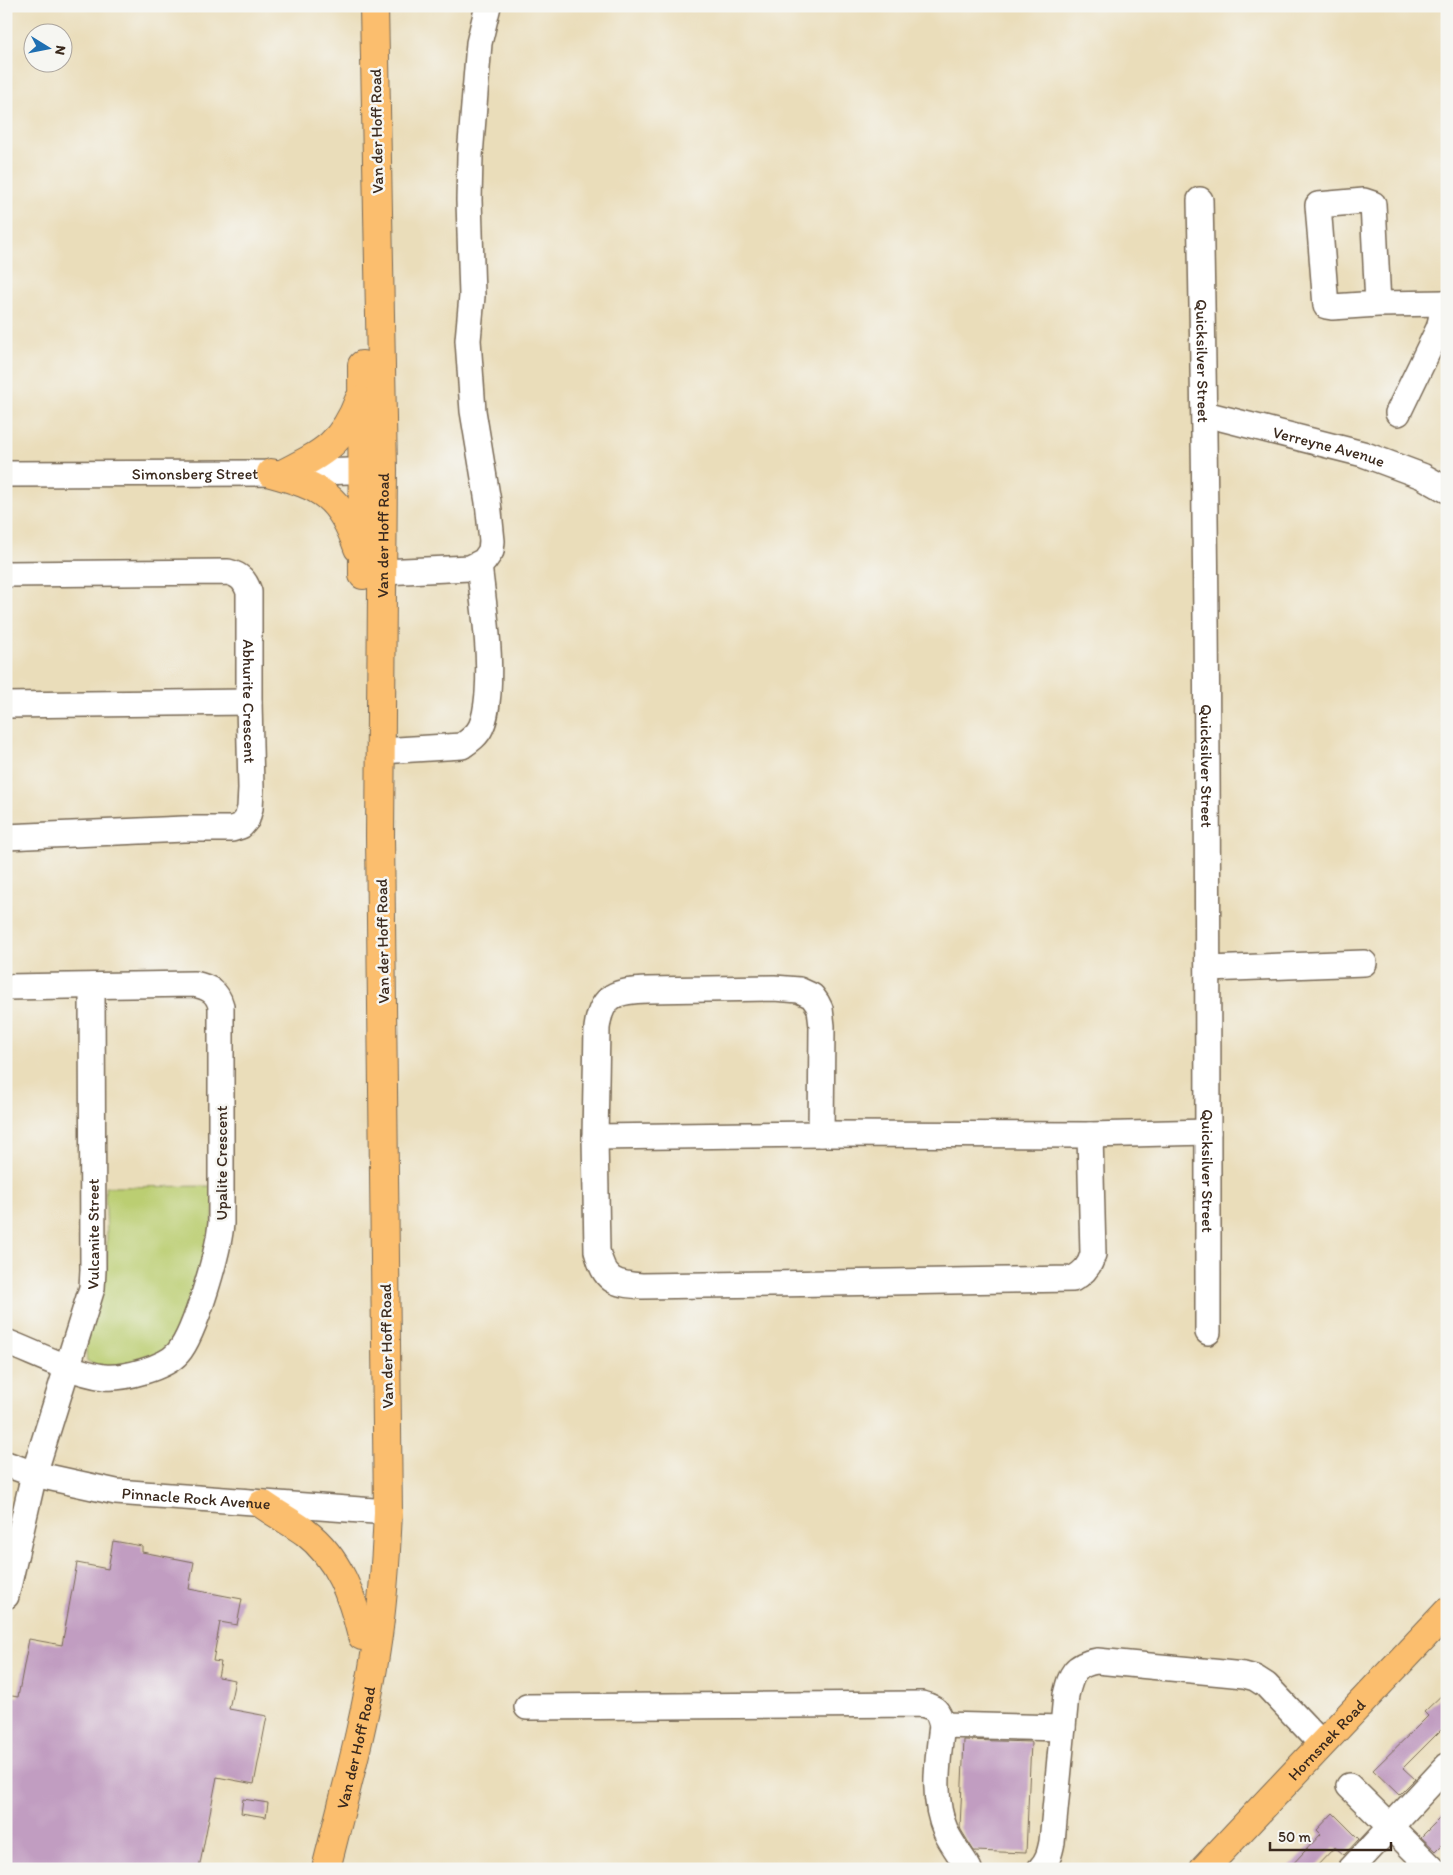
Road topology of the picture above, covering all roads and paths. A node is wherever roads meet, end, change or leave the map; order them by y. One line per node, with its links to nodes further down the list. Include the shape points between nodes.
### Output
1 (364, 6): 7 (main road, Van der Hoff Road)
2 (374, 6): 10 (main road, Van der Hoff Road)
3 (488, 6): 14 (street, via 479,43 469,191 471,393 492,541 488,557)
4 (1200, 200): 9 (street, Quicksilver Street)
5 (1445, 303): 6 (street); 8 (street, via 1439,328)
6 (1378, 304): 6 (street, via 1326,306 1318,205 1364,201 1373,204)
7 (362, 393): 10 (main road, Van der Hoff Road); 11 (main road, via 347,427 333,444 314,458)
8 (1398, 413)
9 (1205, 414): 13 (street, Verreyne Avenue, via 1363,454 1408,470); 22 (street, Quicksilver Street)
10 (372, 471): 11 (street, Simonsberg Street); 15 (main road, Van der Hoff Road)
11 (278, 473): 12 (street, Simonsberg Street); 15 (main road, via 304,482 336,504)
12 (6, 474)
13 (1447, 490)
14 (479, 566): 15 (street); 19 (street, via 489,674 481,728 462,746)
15 (372, 568): 19 (main road, Van der Hoff Road); 35 (main road, Van der Hoff Road, via 368,837 376,1411)
16 (6, 574): 17 (street, Abhurite Crescent, via 237,574 246,581 249,592)
17 (249, 702): 18 (street); 20 (street, Abhurite Crescent, via 250,808 247,820 241,826 232,829)
18 (6, 704)
19 (381, 751): 35 (main road, Van der Hoff Road)
20 (6, 838)
21 (1364, 963): 22 (street)
22 (1209, 968): 25 (street, Quicksilver Street)
23 (92, 986): 24 (street, Upalite Crescent); 31 (street, Vulcanite Street, via 94,1270 88,1303); 31 (street, Upalite Crescent, via 194,984 216,993 221,1006 220,1241 192,1328 171,1360 117,1377)
24 (6, 987)
25 (1208, 1132): 27 (street); 29 (street, Quicksilver Street)
26 (821, 1134): 27 (street); 28 (street); 28 (street, via 820,1009 812,996 799,990 774,988 632,990 612,995 599,1014)
27 (1090, 1135): 28 (street, via 1093,1254 1087,1269 1073,1279 642,1286 617,1282 602,1268 597,1251)
28 (595, 1137)
29 (1208, 1332)
30 (6, 1342): 31 (street, Upalite Crescent)
31 (67, 1366): 33 (street, Vulcanite Street)
32 (6, 1464): 33 (street, Pinnacle Rock Avenue)
33 (34, 1474): 34 (street, Pinnacle Rock Avenue, via 116,1492); 36 (street, Vulcanite Street)
34 (262, 1504): 35 (street, Pinnacle Rock Avenue); 38 (main road, via 304,1532 330,1558 350,1594)
35 (381, 1512): 38 (main road, Van der Hoff Road); 47 (main road, Van der Hoff Road, via 385,1574 376,1650)
36 (6, 1596)
37 (1447, 1612): 42 (main road, Hornsnek Road)
38 (362, 1636): 46 (main road, Van der Hoff Road)
39 (527, 1707): 40 (street, via 922,1704 934,1708)
40 (942, 1724): 41 (street); 48 (street, via 936,1788 938,1802 946,1833)
41 (1063, 1728): 42 (street, via 1070,1680 1076,1669 1097,1662 1255,1678 1266,1685); 49 (street, via 1051,1848)
42 (1322, 1744): 50 (main road, Hornsnek Road)
43 (1447, 1766): 45 (street)
44 (1349, 1786): 45 (street)
45 (1390, 1826): 51 (street); 52 (street)
46 (314, 1869)
47 (326, 1869)
48 (969, 1869)
49 (1040, 1869)
50 (1204, 1869)
51 (1351, 1869)
52 (1433, 1869)

